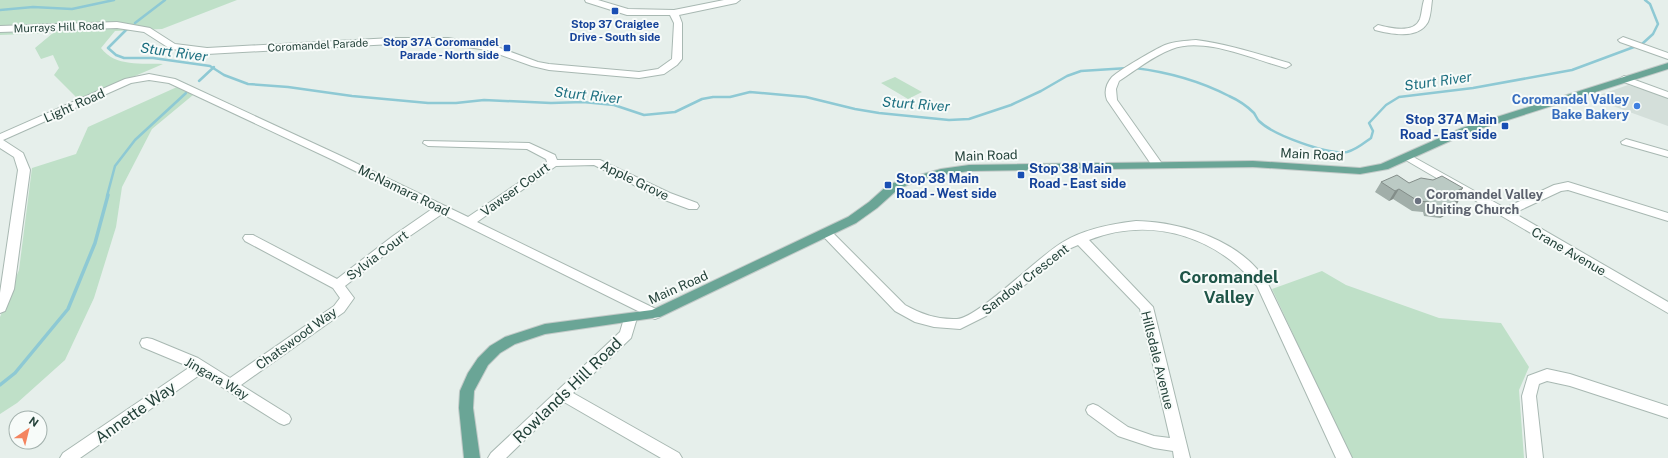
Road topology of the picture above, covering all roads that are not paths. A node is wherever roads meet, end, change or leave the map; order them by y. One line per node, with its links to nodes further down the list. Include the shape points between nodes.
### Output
1 (589, 0): 4 (street, via 627,12)
2 (736, 0): 4 (street)
3 (1428, 0): 6 (street, via 1423,22 1419,26 1400,32)
4 (674, 13): 5 (street, Coromandel Parade, via 678,23 677,59 661,72 639,75 549,67 490,47 448,41 190,50 172,46 147,30)
5 (135, 27): 7 (street, Murrays Hill Road, via 119,25)
6 (1378, 28)
7 (0, 29)
8 (1623, 40): 9 (street)
9 (1668, 56)
10 (1286, 65): 22 (street, via 1214,45 1187,43 1169,47 1114,81 1110,95 1112,100)
11 (1668, 66): 13 (main road, Main Road)
12 (149, 77): 15 (street, Light Road, via 128,81); 24 (street, McNamara Road, via 172,81)
13 (1624, 79): 14 (street); 20 (main road, Main Road, via 1466,130)
14 (1668, 94)
15 (0, 138)
16 (1626, 142): 19 (street)
17 (0, 143): 32 (street, via 19,155 24,170 8,290)
18 (428, 143): 21 (street, Vawser Court, via 530,146 551,157)
19 (1668, 154)
20 (1408, 157): 22 (main road, Main Road, via 1384,167 1360,171 1252,164); 25 (street, Crane Avenue)
21 (553, 163): 23 (street, Apple Grove, via 596,162 666,196); 27 (street, Vawser Court)
22 (1157, 165): 28 (main road, Main Road, via 950,170 910,180 892,188 863,213)
23 (693, 206)
24 (441, 209): 27 (street, McNamara Road); 31 (street, Sylvia Court)
25 (1505, 213): 26 (street, via 1558,188 1568,186); 33 (street, Crane Avenue)
26 (1668, 217)
27 (469, 222): 34 (street, McNamara Road)
28 (826, 233): 30 (street, Sandow Crescent, via 900,308 915,317 934,322 960,324 981,313 1067,246); 34 (main road, Main Road)
29 (249, 238): 31 (street, Sylvia Court)
30 (1080, 239): 43 (street, Hillsdale Avenue, via 1146,307); 48 (street, Sandow Crescent, via 1118,227 1139,224 1172,228 1203,238 1246,266 1262,284)
31 (338, 285): 38 (street, Chatswood Way, via 347,298 339,309)
32 (0, 308)
33 (1668, 308)
34 (655, 314): 35 (main road, Main Road)
35 (630, 318): 39 (street, Rowlands Hill Road, via 626,334); 45 (main road, Main Road, via 545,328 504,344 489,355 477,368 467,390 466,410)
36 (147, 343): 37 (street, Jingara Way)
37 (201, 366): 38 (street, Jingara Way); 44 (street, Annette Way)
38 (231, 385): 42 (street, Jingara Way)
39 (563, 394): 46 (street, Rowlands Hill Road); 47 (street)
40 (1093, 410): 43 (street, via 1123,432)
41 (1668, 412): 49 (street, via 1547,375 1533,380 1529,396)
42 (284, 419)
43 (1181, 452)
44 (68, 458)
45 (472, 458)
46 (496, 458)
47 (674, 458)
48 (1344, 458)
49 (1535, 458)

